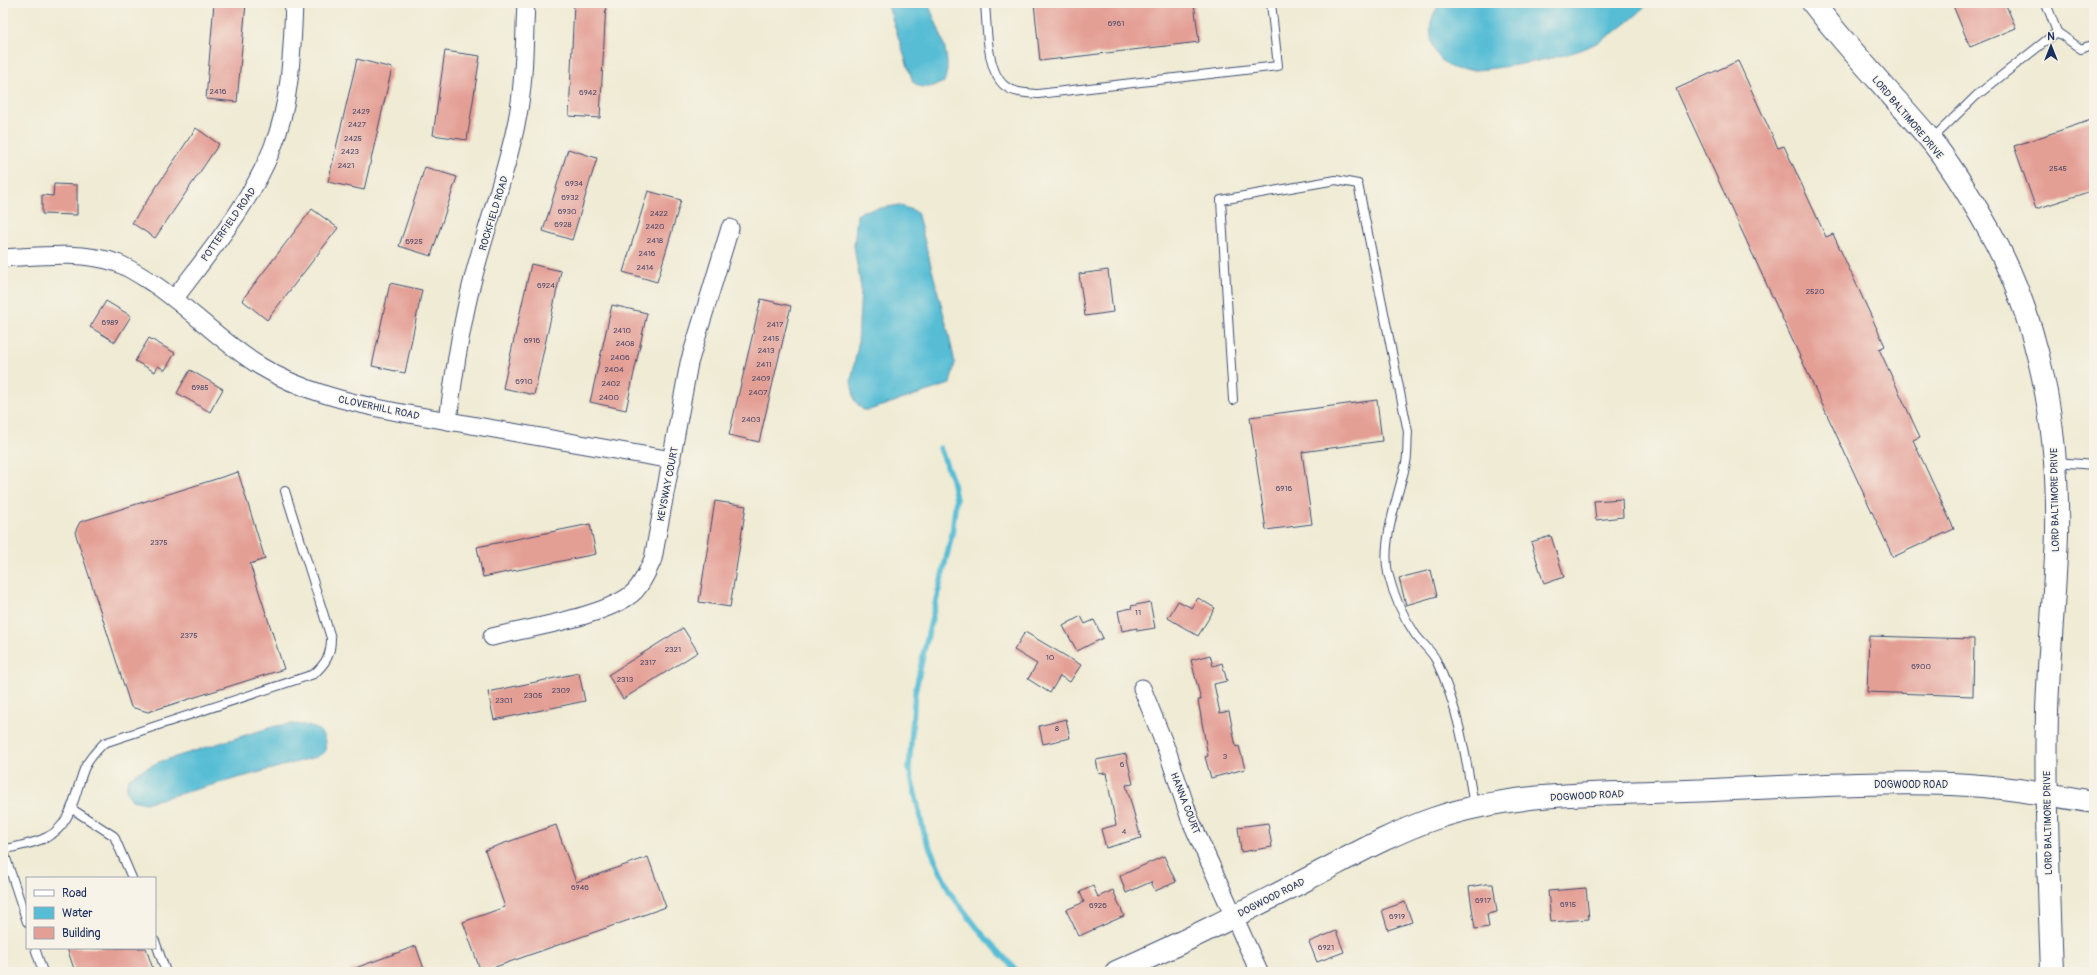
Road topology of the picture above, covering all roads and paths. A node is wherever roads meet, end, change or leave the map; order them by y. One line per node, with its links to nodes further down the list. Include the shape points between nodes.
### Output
1 (294, 3): 12 (street, POTTERFIELD ROAD, via 289,86 272,149 257,181 236,215)
2 (526, 3): 14 (street, ROCKFIELD ROAD, via 518,113 510,155 464,317)
3 (985, 3): 4 (lane, via 990,56 998,78 1005,86 1017,92 1038,94 1278,66)
4 (1271, 3)
5 (1813, 3): 9 (main road, LORD BALTIMORE DRIVE, via 1830,26)
6 (2046, 3): 7 (lane)
7 (2057, 32): 8 (lane, via 2081,49); 9 (lane, via 1976,96)
8 (2094, 44)
9 (1930, 140): 16 (main road, LORD BALTIMORE DRIVE, via 1960,182 1990,232 2018,291 2037,350 2048,402)
10 (730, 228): 15 (street, KEVSWAY COURT, via 689,363)
11 (3, 258): 12 (street, CLOVERHILL ROAD, via 56,255 118,263)
12 (175, 298): 14 (street, CLOVERHILL ROAD, via 200,321 260,366 290,380 360,404)
13 (1233, 400): 23 (lane, via 1221,200 1336,180 1358,184 1408,432 1406,460 1387,549 1387,572 1404,614 1435,658 1447,686 1467,762)
14 (448, 421): 15 (street, CLOVERHILL ROAD)
15 (672, 460): 19 (street, KEVSWAY COURT, via 653,559 646,577 635,591 619,603 596,612)
16 (2055, 462): 17 (lane); 21 (main road, LORD BALTIMORE DRIVE, via 2057,532)
17 (2094, 465)
18 (285, 491): 24 (lane, via 331,638 331,651 326,663 314,674 104,742 86,766)
19 (492, 636)
20 (1142, 688): 27 (street, HANNA COURT, via 1166,747 1190,819)
21 (2046, 794): 22 (main road, DOGWOOD ROAD); 23 (main road, DOGWOOD ROAD, via 1953,784 1890,784 1578,795); 35 (main road, LORD BALTIMORE DRIVE)
22 (2094, 802)
23 (1474, 806): 27 (main road, DOGWOOD ROAD, via 1381,841)
24 (72, 809): 25 (lane, via 58,830 48,837); 26 (lane, via 114,836)
25 (3, 850): 28 (lane)
26 (132, 877)
27 (1234, 916): 31 (main road, DOGWOOD ROAD); 34 (street, HANNA COURT)
28 (26, 919)
29 (156, 945): 33 (lane)
30 (35, 949): 32 (lane)
31 (1128, 970)
32 (43, 972)
33 (166, 972)
34 (1259, 972)
35 (2052, 972)

